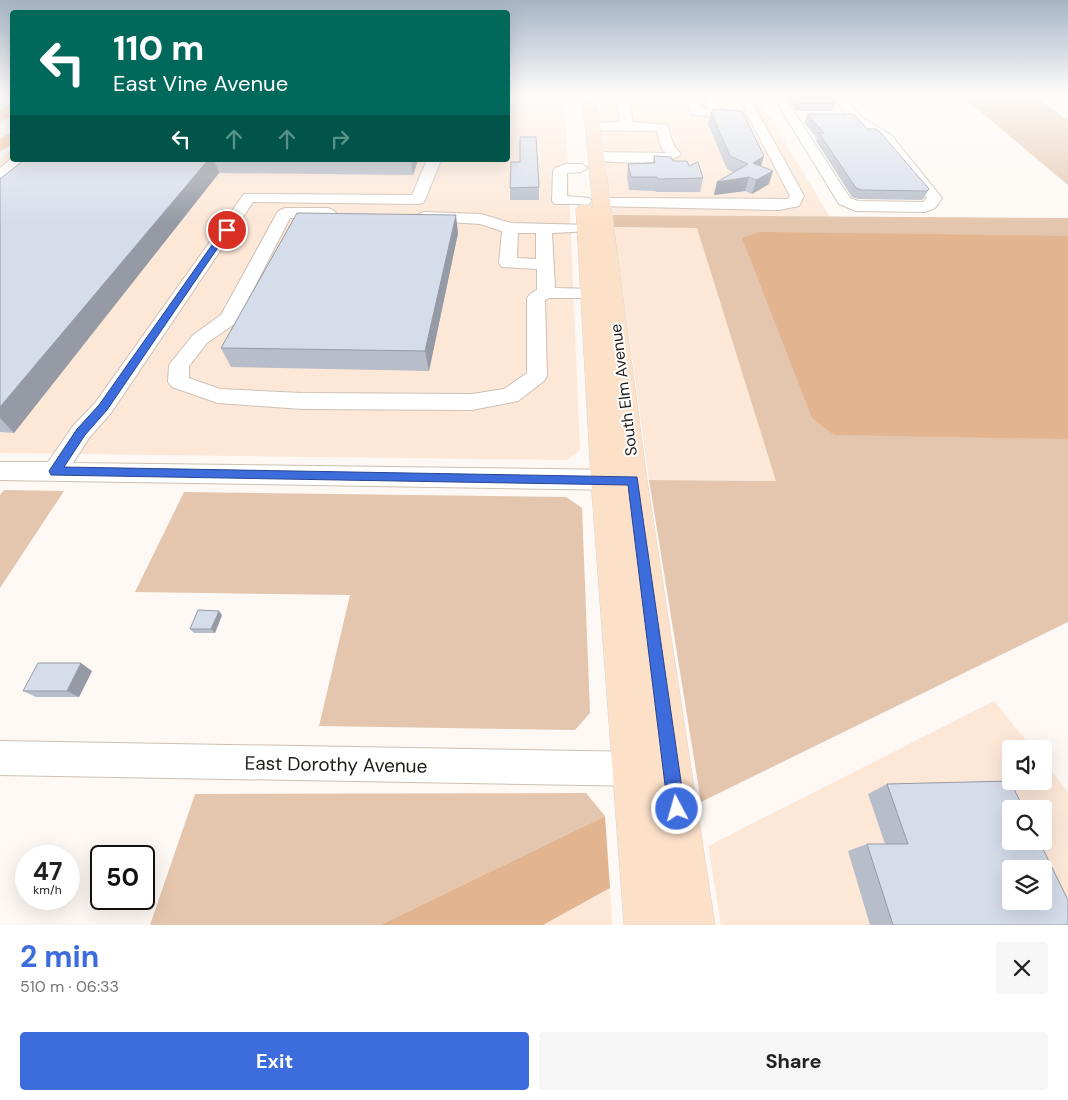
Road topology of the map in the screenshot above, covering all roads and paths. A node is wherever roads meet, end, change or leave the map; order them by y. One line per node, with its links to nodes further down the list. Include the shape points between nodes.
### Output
1 (584, 136): 11 (main road, South Elm Avenue)
2 (592, 136): 11 (main road, South Elm Avenue)
3 (627, 136): 8 (street)
4 (665, 136): 8 (street, via 674,154 670,157)
5 (764, 136): 13 (street, via 797,196 794,203)
6 (802, 136): 7 (street, via 844,201 856,206 930,205 935,198 933,194)
7 (883, 136)
8 (630, 157): 11 (street)
9 (16, 162): 12 (street)
10 (433, 162): 23 (street, via 418,200 249,198 103,408 81,432)
11 (589, 162): 13 (main road, South Elm Avenue); 13 (street, via 560,171 560,201)
12 (0, 175)
13 (593, 202): 18 (main road, South Elm Avenue); 24 (main road, South Elm Avenue)
14 (385, 215): 20 (street, via 284,213 229,319 200,339 179,365 179,382 218,396 302,401 472,402 510,396 537,376 536,298)
15 (411, 216): 16 (street, via 480,219)
16 (510, 228): 17 (street); 19 (street, via 508,264)
17 (544, 228): 18 (street); 19 (street)
18 (586, 228): 21 (main road, South Elm Avenue)
19 (545, 264): 20 (street)
20 (546, 293): 21 (street)
21 (591, 293): 24 (main road, South Elm Avenue)
22 (0, 470): 23 (street)
23 (55, 471): 24 (street)
24 (619, 480): 26 (main road, South Elm Avenue)
25 (0, 758): 26 (street, East Dorothy Avenue)
26 (653, 769): 27 (main road, South Elm Avenue); 28 (main road, South Elm Avenue)
27 (647, 925)
28 (692, 925)

